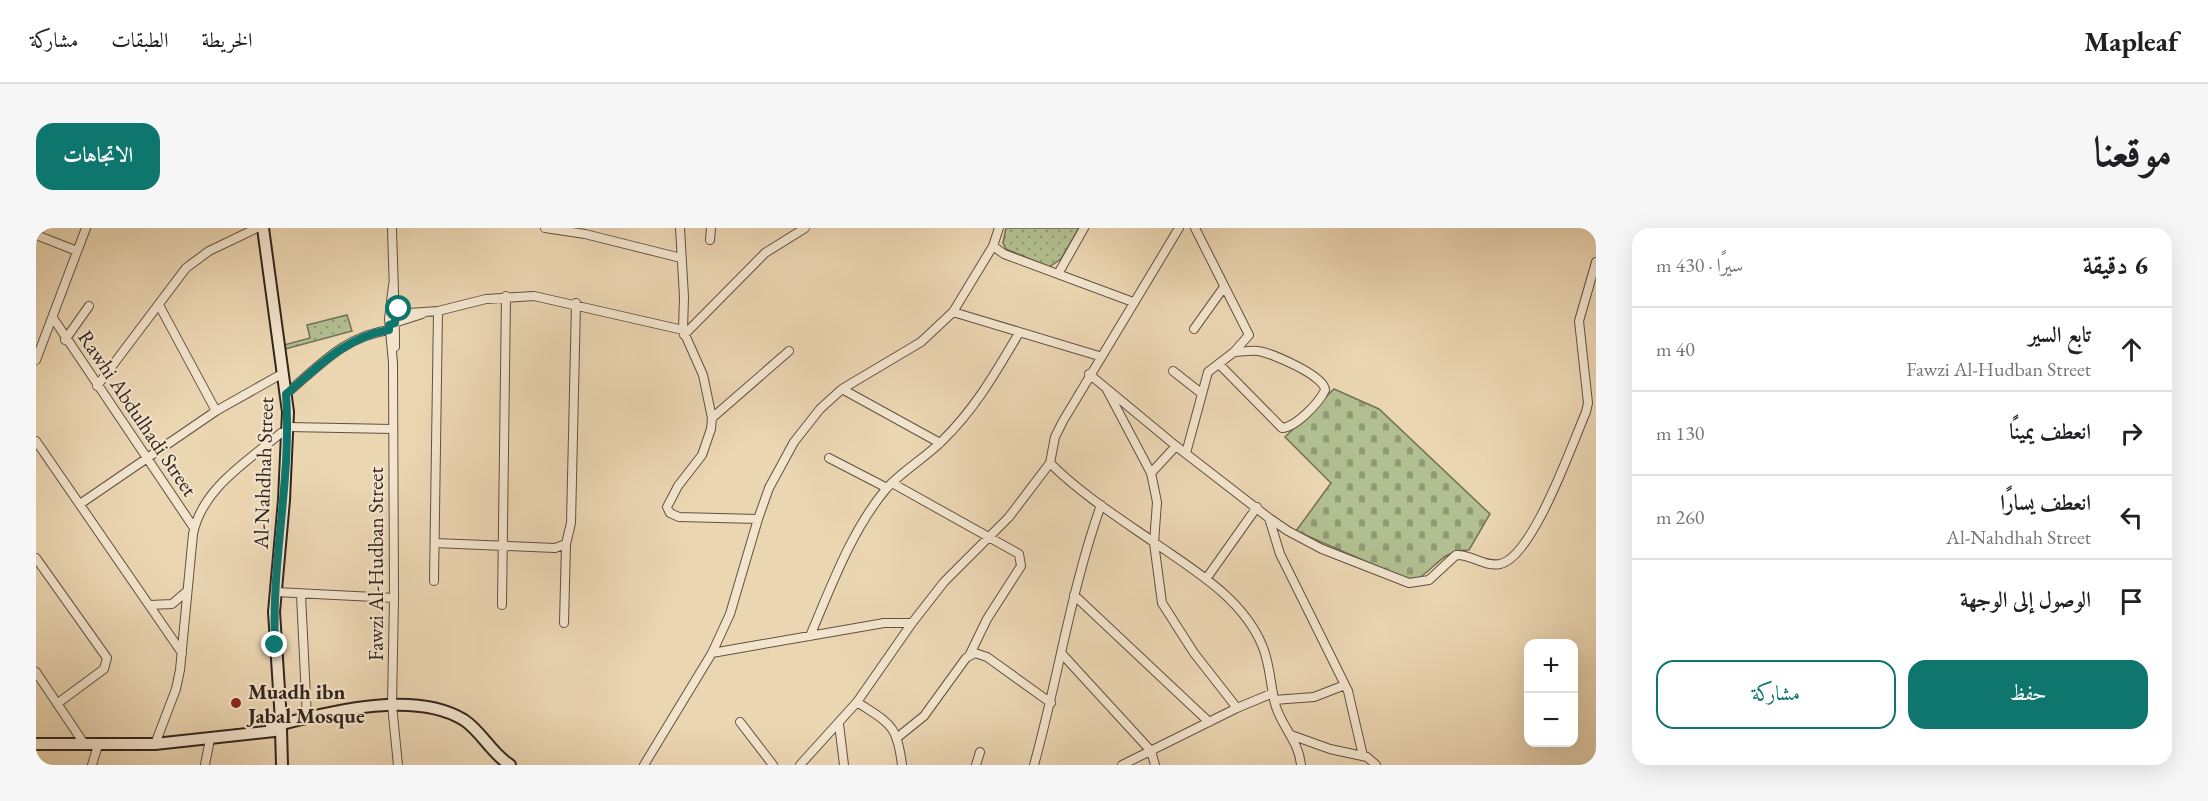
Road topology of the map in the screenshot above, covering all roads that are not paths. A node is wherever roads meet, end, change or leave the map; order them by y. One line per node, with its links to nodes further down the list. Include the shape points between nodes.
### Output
1 (86, 228): 17 (street)
2 (256, 228): 26 (street, via 193,262); 46 (street, Al-Nahdhah Street)
3 (263, 228): 51 (street, Al-Nahdhah Street)
4 (392, 228): 21 (street, Fawzi Al-Hudban Street)
5 (545, 228): 13 (street)
6 (680, 228): 18 (street)
7 (711, 228): 15 (street)
8 (805, 228): 36 (street, via 765,253)
9 (999, 228): 16 (street)
10 (1084, 228): 20 (street)
11 (1179, 228): 24 (street)
12 (1195, 228): 22 (street)
13 (586, 231): 18 (street)
14 (36, 235): 17 (street)
15 (710, 240)
16 (993, 246): 20 (street); 30 (street)
17 (77, 251): 33 (street)
18 (681, 258): 36 (street)
19 (1596, 262): 68 (street, via 1579,321 1586,412 1534,529 1512,559 1490,565 1456,555 1428,580 1409,583 1322,549)
20 (1058, 274): 24 (street)
21 (393, 285): 27 (street, Fawzi Al-Hudban Street); 34 (street, Fawzi Al-Hudban Street)
22 (1224, 287): 35 (street); 40 (street, via 1249,335)
23 (506, 296): 25 (street); 29 (street); 75 (street)
24 (1133, 302): 41 (street)
25 (576, 303): 36 (street); 74 (street, via 571,523)
26 (159, 305): 47 (street); 52 (street)
27 (396, 305): 31 (street); 34 (street, Fawzi Al-Hudban Street)
28 (89, 306): 38 (street)
29 (438, 311): 32 (street); 72 (street)
30 (953, 312): 37 (street); 48 (street, via 921,342)
31 (409, 313): 32 (street); 34 (street)
32 (423, 313): 34 (street)
33 (53, 318): 38 (street, Rawhi Abdulhadi Street); 42 (street)
34 (392, 323): 51 (street, via 343,345); 54 (street, Fawzi Al-Hudban Street)
35 (1194, 329)
36 (683, 332): 53 (street, via 703,375)
37 (1019, 333): 41 (street); 57 (street, via 976,404)
38 (65, 340): 47 (street, Rawhi Abdulhadi Street)
39 (789, 351): 53 (street)
40 (1234, 352): 43 (street); 43 (street, via 1258,351 1275,356 1321,381 1325,386 1323,395 1289,427 1282,428)
41 (1099, 356): 45 (street)
42 (36, 360)
43 (1219, 364): 50 (street, via 1208,372)
44 (1173, 371): 50 (street)
45 (1089, 374): 49 (street); 62 (street, via 1055,438)
46 (278, 376): 52 (street); 55 (street, Al-Nahdhah Street)
47 (97, 386): 61 (street, Rawhi Abdulhadi Street)
48 (842, 388): 57 (street); 69 (street, via 794,442 769,488)
49 (1107, 388): 58 (street); 63 (street)
50 (1201, 393): 59 (street)
51 (286, 394): 55 (street, Al-Nahdhah Street)
52 (216, 411): 61 (street)
53 (712, 418): 69 (street, via 702,455 669,499 669,511 679,517)
54 (393, 429): 55 (street); 83 (street, Fawzi Al-Hudban Street)
55 (284, 430): 70 (street, via 211,494); 80 (street, Al-Nahdhah Street); 105 (street, Al-Nahdhah Street, via 268,598)
56 (36, 441): 65 (street)
57 (940, 443): 64 (street)
58 (1176, 446): 59 (street); 63 (street)
59 (1185, 453): 67 (street)
60 (830, 458): 64 (street)
61 (146, 459): 65 (street); 70 (street, Rawhi Abdulhadi Street)
62 (1050, 463): 66 (street); 71 (street, via 1018,507)
63 (1151, 473): 73 (street, via 1157,502)
64 (889, 486): 71 (street); 88 (street, via 870,512 837,574)
65 (80, 504): 84 (street)
66 (1101, 505): 73 (street); 82 (street)
67 (1257, 507): 68 (street); 77 (street)
68 (1269, 518): 94 (street, via 1280,554)
69 (758, 519): 90 (street, via 735,600)
70 (194, 528): 79 (street)
71 (989, 536): 87 (street, via 944,582); 91 (street, via 1019,554 1021,566)
72 (435, 543): 75 (street); 78 (street)
73 (1154, 543): 77 (street); 100 (street, via 1162,603 1188,645)
74 (566, 544): 75 (street, via 555,548); 86 (street)
75 (503, 545): 85 (street)
76 (36, 558): 97 (street, via 107,658 104,669)
77 (1206, 579): 95 (street, via 1242,612 1252,628 1268,662)
78 (434, 581)
79 (186, 592): 84 (street, via 172,604); 89 (street)
80 (276, 592): 81 (street); 105 (street, Al-Nahdhah Street)
81 (301, 595): 83 (street); 101 (street)
82 (1074, 595): 92 (street); 103 (street)
83 (394, 598): 99 (street, Fawzi Al-Hudban Street)
84 (150, 605): 89 (street)
85 (502, 605)
86 (564, 623)
87 (912, 623): 88 (street, via 884,623); 96 (street)
88 (810, 636): 90 (street)
89 (182, 653): 110 (street, via 176,689)
90 (712, 653): 121 (street)
91 (970, 654): 98 (street, via 987,657); 107 (street, via 924,716)
92 (1062, 654): 98 (street); 113 (street)
93 (36, 672): 97 (street)
94 (1345, 685): 95 (street, via 1314,697); 115 (street)
95 (1274, 697): 100 (street); 106 (street)
96 (857, 702): 104 (street); 107 (street, via 889,724)
97 (58, 703): 111 (street)
98 (1051, 703): 127 (street)
99 (392, 705): 101 (street); 119 (street, Fawzi Al-Hudban Street); 120 (street, via 451,713 475,729 497,756)
100 (1237, 708): 103 (street)
101 (307, 718): 105 (street)
102 (740, 722): 122 (street)
103 (1209, 722): 113 (street)
104 (839, 724): 123 (street); 124 (street)
105 (277, 726): 108 (street); 116 (street)
106 (1291, 735): 115 (street); 130 (street)
107 (898, 737): 125 (street)
108 (210, 739): 110 (street); 118 (street)
109 (36, 744): 111 (street)
110 (155, 744): 112 (street)
111 (86, 745): 112 (street)
112 (98, 745): 117 (street)
113 (1151, 751): 128 (street); 129 (street)
114 (980, 752): 126 (street)
115 (1363, 756): 131 (street)
116 (282, 760)
117 (92, 765)
118 (205, 765)
119 (398, 765)
120 (510, 765)
121 (644, 765)
122 (773, 765)
123 (800, 765)
124 (844, 765)
125 (902, 765)
126 (976, 765)
127 (1034, 765)
128 (1122, 765)
129 (1155, 765)
130 (1301, 765)
131 (1376, 765)

